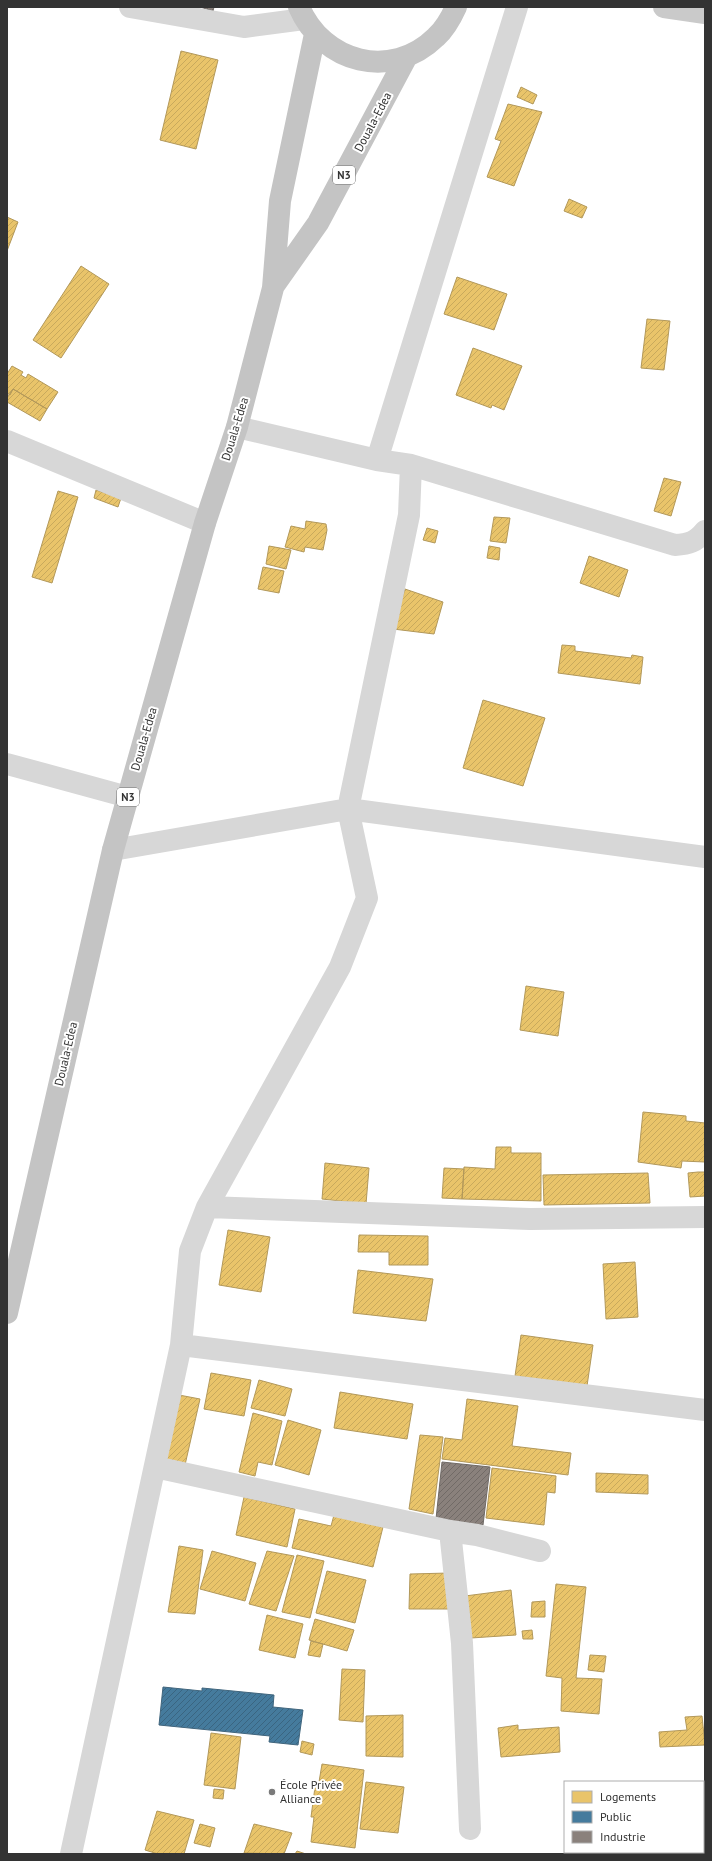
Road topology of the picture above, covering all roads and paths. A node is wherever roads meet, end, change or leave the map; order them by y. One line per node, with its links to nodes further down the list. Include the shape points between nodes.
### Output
1 (130, 7): 6 (street, via 244,27)
2 (456, 7): 7 (highway, via 437,37 424,48)
3 (518, 7): 11 (street)
4 (664, 7): 5 (main road)
5 (705, 13)
6 (306, 20): 7 (highway, via 335,50 358,60 383,62); 8 (highway, Douala-Edea / N3, via 280,201)
7 (408, 56): 8 (highway, Douala-Edea / N3, via 318,223)
8 (273, 288): 9 (highway, Douala-Edea / N3)
9 (237, 427): 11 (street); 13 (highway, Douala-Edea / N3)
10 (7, 441): 13 (street)
11 (377, 460): 12 (street)
12 (412, 465): 14 (street, via 675,545 689,544 699,539); 17 (street, via 409,515)
13 (205, 523): 16 (highway, Douala-Edea / N3)
14 (705, 531)
15 (7, 764): 16 (street)
16 (128, 797): 18 (highway, Douala-Edea / N3)
17 (348, 809): 18 (street); 19 (street); 20 (street, via 367,898 340,967)
18 (113, 850): 22 (highway, Douala-Edea / N3)
19 (705, 858)
20 (207, 1207): 21 (street, via 530,1219); 23 (street, via 190,1251)
21 (705, 1217)
22 (7, 1313)
23 (181, 1345): 24 (street); 25 (street)
24 (705, 1410)
25 (155, 1467): 26 (street); 29 (street)
26 (450, 1531): 27 (street, via 477,1534); 28 (street, via 462,1643)
27 (540, 1551)
28 (470, 1829)
29 (71, 1854)

